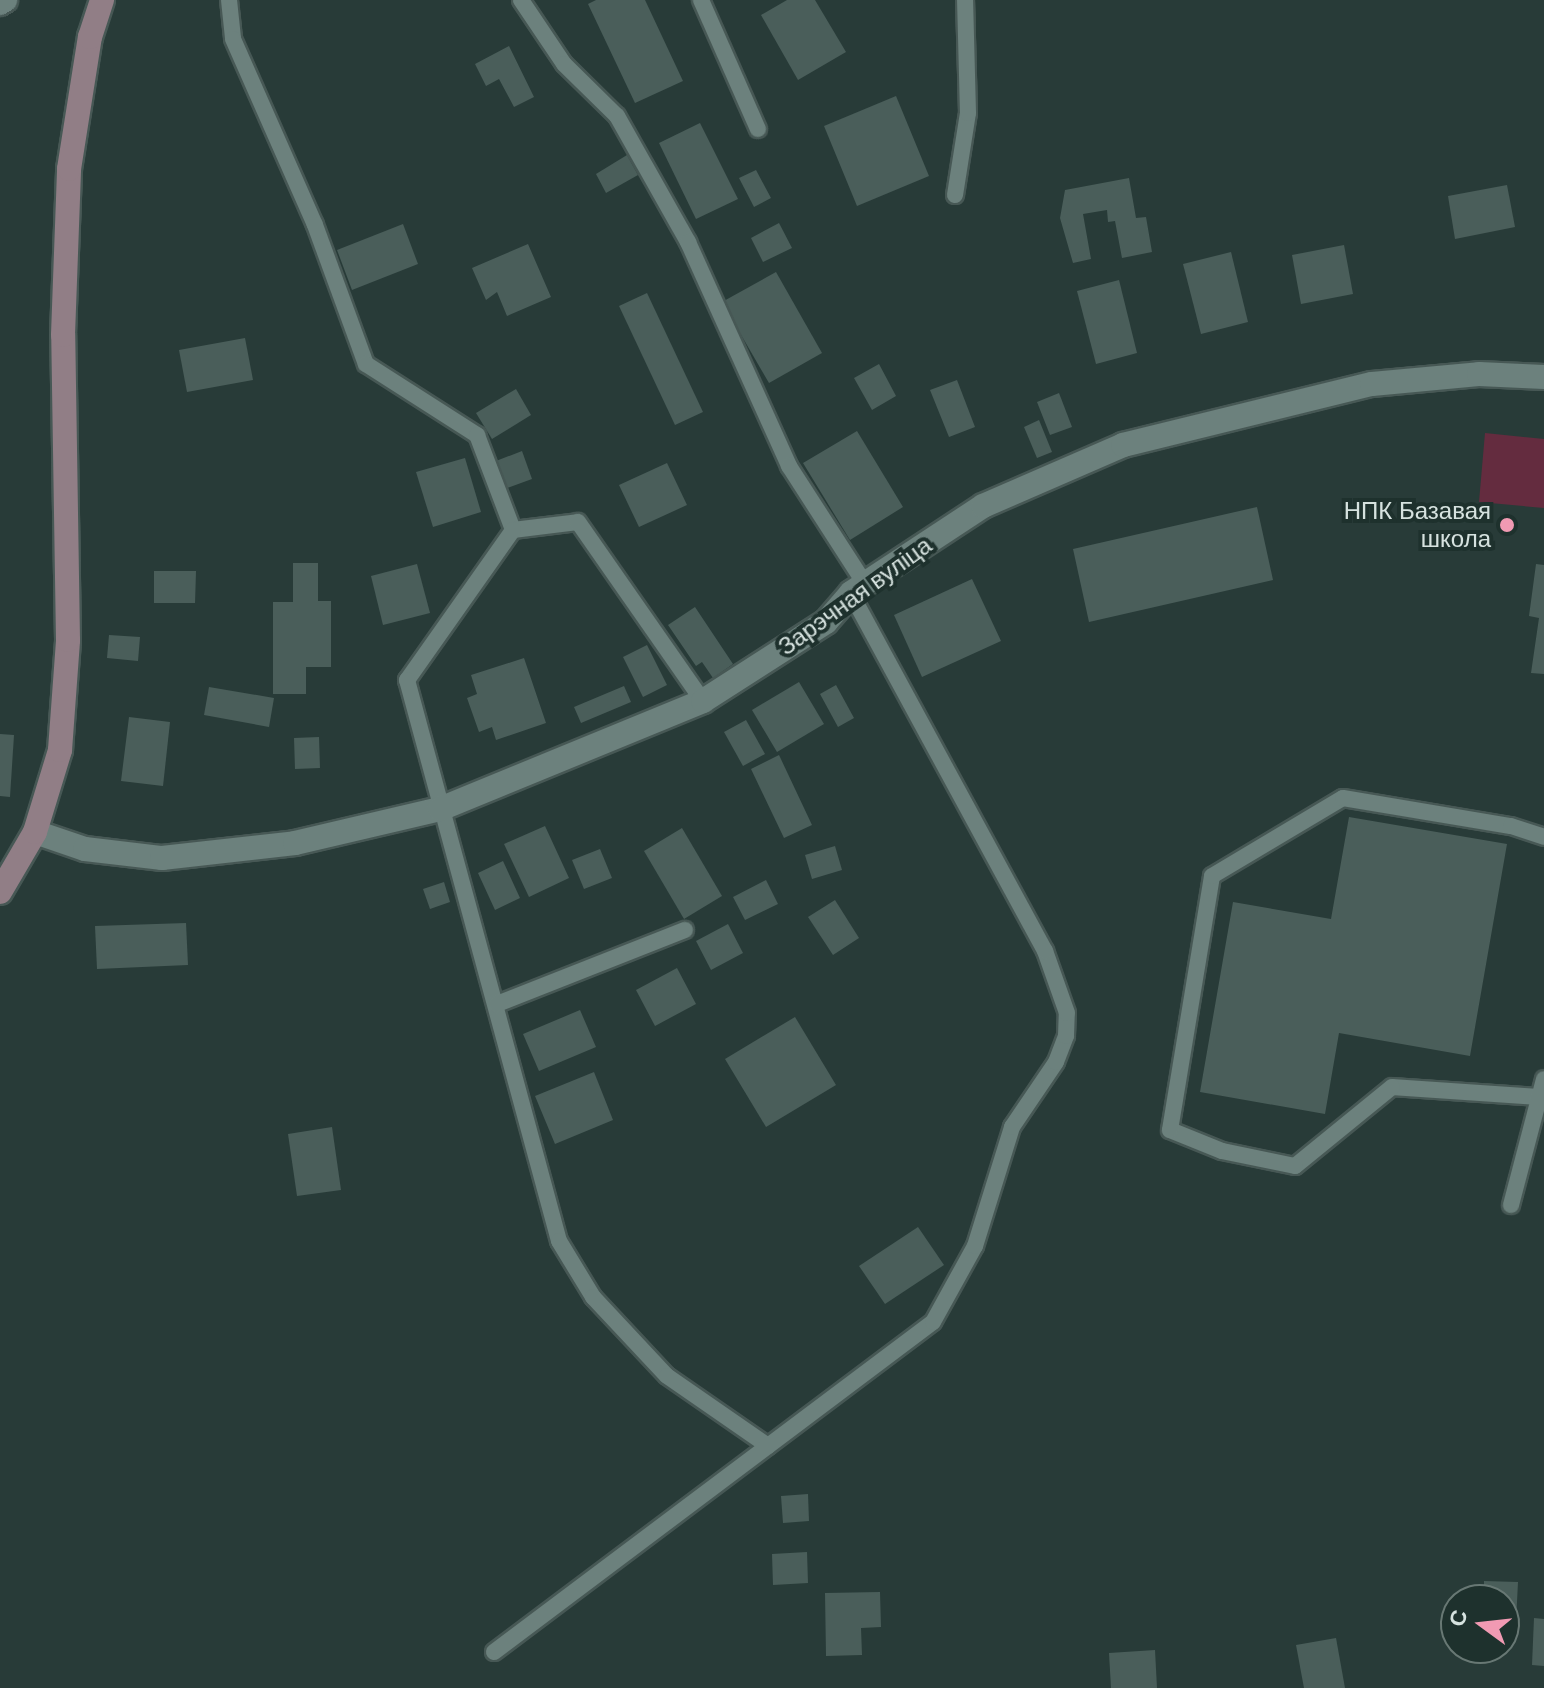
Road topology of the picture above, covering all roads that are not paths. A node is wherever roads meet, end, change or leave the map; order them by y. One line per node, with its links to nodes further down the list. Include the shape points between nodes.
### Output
1 (102, 0): 13 (main road, via 90,37 69,169 63,335 66,693 60,750)
2 (229, 0): 9 (lane, via 233,39 315,225 366,364 477,435)
3 (521, 0): 10 (lane, via 564,64 617,116 688,242 789,466)
4 (701, 0): 6 (lane)
5 (965, 0): 7 (lane, via 968,113)
6 (758, 129)
7 (955, 195)
8 (1544, 377): 10 (street, Зарэчная вуліца, via 1479,374 1372,384 1123,445 983,506)
9 (513, 530): 11 (lane, via 578,522); 12 (lane, via 407,680)
10 (858, 588): 11 (street, Зарэчная вуліца, via 826,622); 21 (lane, via 1045,951 1067,1013 1066,1036 1056,1062 1012,1127 975,1246 933,1322)
11 (703, 701): 12 (street, Зарэчная вуліца)
12 (440, 809): 13 (street, Зарэчная вуліца, via 295,843 162,858 85,849); 17 (lane)
13 (35, 832): 15 (main road)
14 (1544, 837): 19 (lane, via 1511,826 1343,798 1212,876 1170,1130 1222,1151 1295,1166 1392,1087)
15 (2, 885)
16 (685, 930): 17 (lane)
17 (497, 1004): 21 (lane, via 559,1241 593,1297 667,1376)
18 (1544, 1079): 19 (lane)
19 (1538, 1097): 20 (lane)
20 (1511, 1205)
21 (768, 1446): 22 (lane)
22 (494, 1652)

